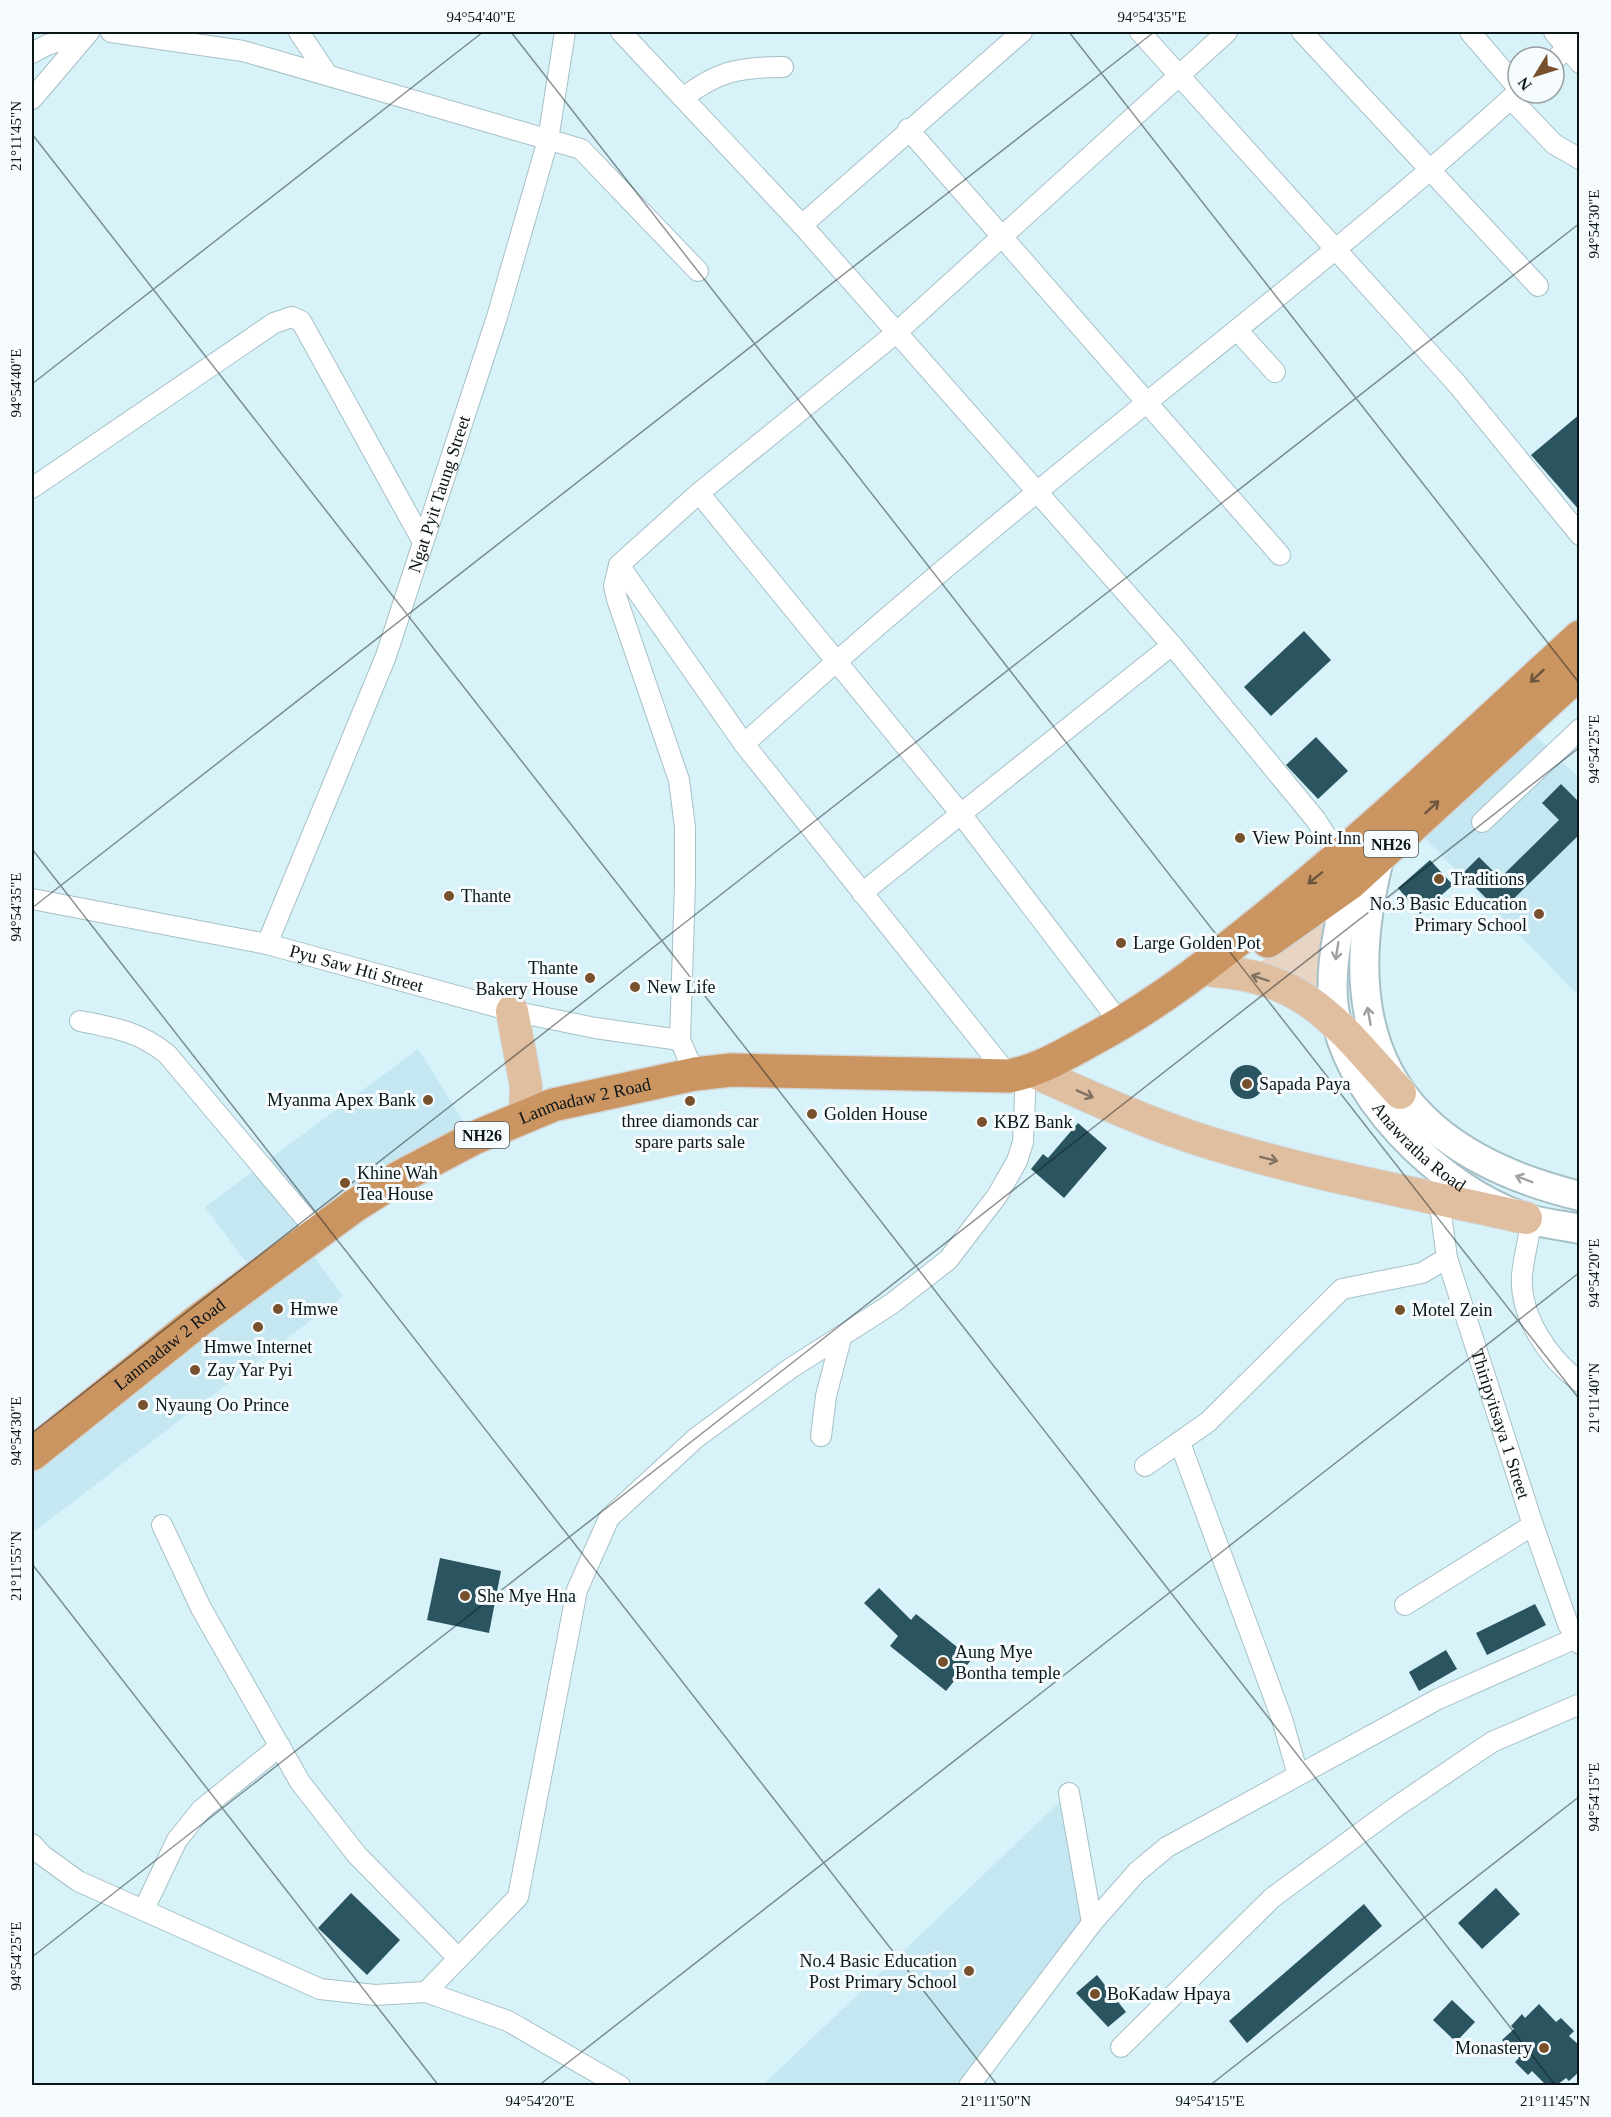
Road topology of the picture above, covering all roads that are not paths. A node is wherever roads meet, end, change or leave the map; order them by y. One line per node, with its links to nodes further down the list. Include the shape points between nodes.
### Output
1 (111, 32): 14 (street, via 215,45)
2 (299, 32): 14 (street)
3 (565, 32): 22 (street, Ngat Pyit Taung Street)
4 (621, 32): 17 (street)
5 (1022, 32): 21 (street)
6 (1140, 32): 15 (street)
7 (1227, 32): 15 (street)
8 (1302, 32): 24 (street)
9 (1470, 32): 16 (street)
10 (1554, 32): 11 (street)
11 (1570, 52)
12 (32, 54): 18 (street, via 88,32)
13 (783, 67): 17 (street, via 731,70 702,83)
14 (327, 74): 22 (street)
15 (1179, 77): 26 (street); 27 (street)
16 (1506, 80)
17 (683, 98): 25 (street)
18 (32, 99)
19 (1506, 102): 24 (street)
20 (1525, 105): 23 (street, via 1554,144)
21 (908, 129): 25 (street); 26 (street)
22 (548, 140): 28 (street, via 581,149); 38 (street, Ngat Pyit Taung Street, via 497,318)
23 (1580, 159)
24 (1431, 171): 27 (street); 29 (street)
25 (802, 225): 31 (street)
26 (1002, 236): 31 (street); 33 (street)
27 (1337, 251): 30 (street); 37 (street, via 1457,384)
28 (698, 271)
29 (1538, 286)
30 (1238, 331): 32 (street); 33 (street)
31 (896, 333): 35 (street); 36 (street)
32 (1275, 372)
33 (1148, 403): 35 (street); 39 (street)
34 (32, 488): 38 (street, via 274,323 292,317 302,321)
35 (1037, 492): 42 (street); 43 (street)
36 (699, 493): 40 (street); 43 (street)
37 (1580, 535)
38 (423, 542): 53 (street, Ngat Pyit Taung Street, via 386,656)
39 (1280, 555)
40 (619, 565): 46 (street); 60 (street, via 614,586 617,599 679,780 685,827)
41 (1580, 637): 49 (highway, NH26, one-way to 49, via 1394,808)
42 (1173, 645): 47 (street); 50 (street, via 1316,820)
43 (836, 662): 46 (street); 47 (street)
44 (1580, 672): 49 (highway, NH26, one-way to 44)
45 (1580, 729): 48 (street)
46 (744, 744): 51 (street)
47 (961, 814): 51 (street); 58 (street)
48 (1482, 822)
49 (1374, 843): 50 (highway, NH26); 63 (main road, Anawratha Road, one-way to 49, via 1385,1070 1367,1009 1365,947)
50 (1345, 870): 54 (highway, NH26, via 1278,935); 55 (highway, NH26, one-way to 55); 59 (main road, Anawratha Road, one-way to 59, via 1333,998)
51 (862, 892): 61 (street)
52 (32, 899): 53 (street, Pyu Saw Hti Street)
53 (267, 944): 56 (street, Pyu Saw Hti Street)
54 (1214, 971): 55 (highway, NH26); 59 (main road, one-way to 54, via 1304,996 1280,984 1252,975)
55 (1181, 986): 58 (highway, NH26)
56 (512, 1011): 60 (street, Pyu Saw Hti Street); 64 (main road, via 526,1086)
57 (80, 1021): 69 (street, via 127,1030 148,1039 167,1054)
58 (1122, 1024): 61 (highway, NH26)
59 (1337, 1024): 63 (main road); 67 (main road, Anawratha Road, via 1362,1083 1394,1128 1452,1178)
60 (680, 1040): 62 (street)
61 (1022, 1073): 62 (highway, Lanmadaw 2 Road / NH26, via 776,1069); 66 (main road, one-way to 66, via 1209,1142); 71 (street, via 1023,1142 997,1196 948,1260)
62 (695, 1074): 64 (highway, Lanmadaw 2 Road / NH26, via 554,1105)
63 (1400, 1093): 65 (main road, Anawratha Road, one-way to 63, via 1546,1188 1489,1166 1424,1120)
64 (525, 1117): 69 (highway, Lanmadaw 2 Road / NH26, via 474,1138 400,1177)
65 (1580, 1196)
66 (1439, 1199): 67 (main road); 70 (street, Thiripyitsaya 1 Street)
67 (1529, 1219): 68 (main road, Anawratha Road); 72 (street, via 1522,1277 1527,1311 1546,1350)
68 (1580, 1229)
69 (318, 1233): 75 (highway, Lanmadaw 2 Road / NH26, via 198,1321)
70 (1446, 1257): 74 (street, via 1422,1273 1342,1289 1208,1422); 78 (street, Thiripyitsaya 1 Street)
71 (841, 1338): 73 (street, via 826,1396); 88 (street, via 790,1368 696,1438 609,1518 577,1590 518,1897)
72 (1580, 1382)
73 (821, 1436)
74 (1180, 1443): 76 (street); 83 (street)
75 (32, 1454)
76 (1145, 1466)
77 (162, 1525): 82 (street, via 201,1608)
78 (1533, 1526): 79 (street); 80 (street, Thiripyitsaya 1 Street, via 1568,1624)
79 (1405, 1605)
80 (1578, 1641): 83 (street, via 1437,1699)
81 (1580, 1704): 90 (street, via 1492,1742 1272,1898)
82 (280, 1746): 86 (street, via 201,1810 177,1840); 88 (street, via 300,1782 357,1855)
83 (1298, 1775): 87 (street, via 1167,1847 1137,1872)
84 (1069, 1793): 87 (street)
85 (35, 1853): 86 (street, via 78,1881)
86 (144, 1908): 89 (street, via 320,1989 375,1995)
87 (1092, 1923): 92 (street)
88 (458, 1958): 89 (street)
89 (426, 1992): 91 (street, via 508,2021)
90 (1121, 2047)
91 (620, 2085)
92 (969, 2085)

